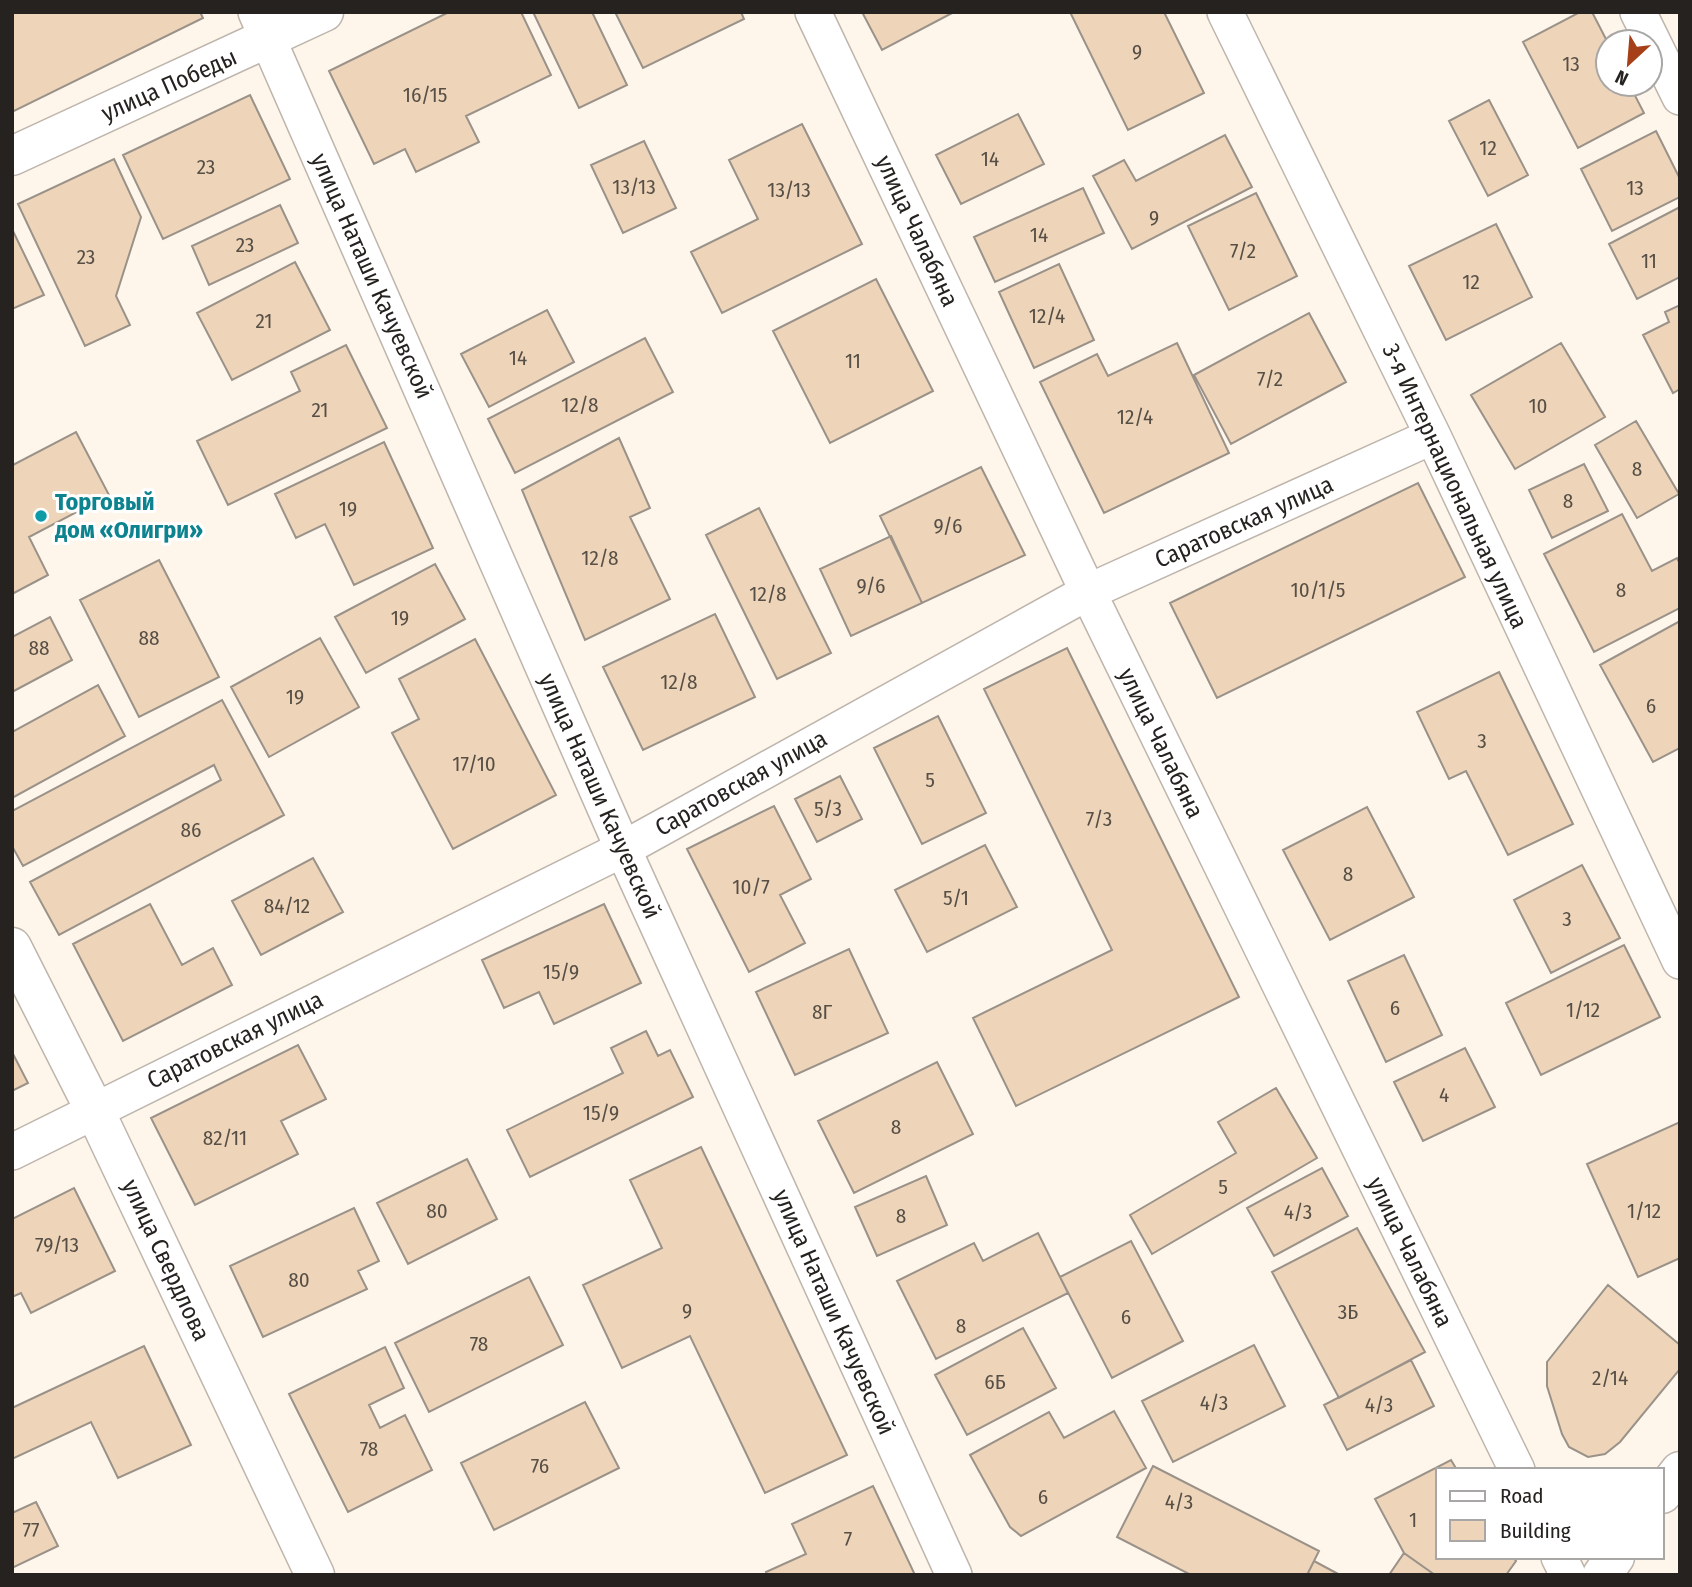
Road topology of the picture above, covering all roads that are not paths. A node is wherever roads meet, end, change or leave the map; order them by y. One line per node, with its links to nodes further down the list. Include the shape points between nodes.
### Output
1 (324, 12): 5 (main road, улица Победы)
2 (813, 12): 9 (street, улица Чалабяна)
3 (1226, 12): 8 (street, 3-я Интернациональная улица)
4 (1639, 12): 6 (street)
5 (262, 26): 7 (main road, улица Победы); 10 (street, улица Наташи Качуевской)
6 (1680, 97)
7 (12, 156)
8 (1433, 436): 9 (street, Саратовская улица); 12 (street, 3-я Интернациональная улица)
9 (1088, 592): 10 (street, Саратовская улица); 15 (street, улица Чалабяна)
10 (623, 849): 13 (street, Саратовская улица); 21 (street, улица Наташи Качуевской)
11 (12, 947): 13 (main road, улица Свердлова)
12 (1680, 961)
13 (94, 1109): 14 (street, Саратовская улица); 20 (main road, улица Свердлова)
14 (12, 1152)
15 (1516, 1468)
16 (1680, 1471): 17 (main road)
17 (1664, 1491)
18 (1560, 1559): 22 (street)
19 (1614, 1559): 23 (main road)
20 (315, 1575)
21 (954, 1575)
22 (1568, 1575)
23 (1602, 1575)

